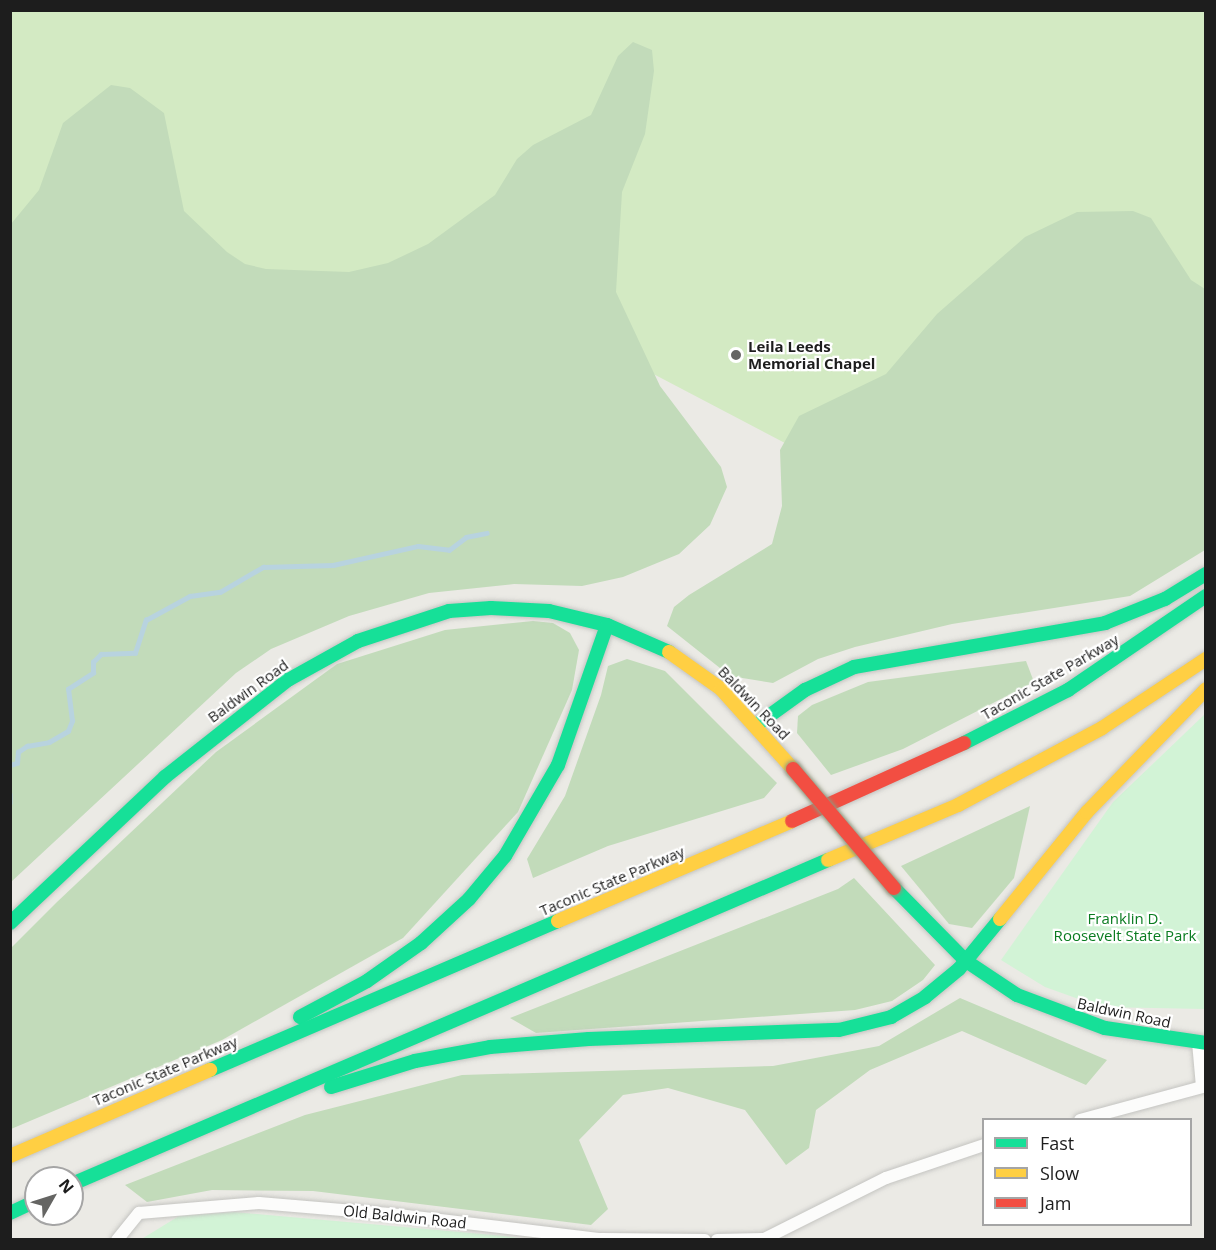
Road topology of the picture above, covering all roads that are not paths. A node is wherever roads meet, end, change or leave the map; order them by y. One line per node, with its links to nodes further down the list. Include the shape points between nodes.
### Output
1 (1206, 574): 6 (main road, via 1165,599 1105,623 854,667 805,690)
2 (1206, 596): 10 (main road, Taconic State Parkway, via 1068,690 944,755)
3 (608, 625): 6 (main road, Baldwin Road, via 660,646 691,665); 7 (main road, Baldwin Road, via 532,609 471,609 428,616 358,641 288,680 228,724 165,777); 10 (main road, via 550,783 516,840 469,899 421,943 367,981)
4 (1206, 659): 13 (main road, via 1102,729 958,805)
5 (1206, 689): 8 (main road, via 1087,812)
6 (755, 726): 8 (main road, Baldwin Road, bridge, via 894,888)
7 (10, 923)
8 (966, 961): 9 (main road, Baldwin Road, via 1003,988 1066,1017 1125,1033); 13 (main road, via 914,1005 867,1025 819,1031 543,1041 466,1050 415,1061)
9 (1202, 1042): 11 (street)
10 (179, 1083): 15 (main road, Taconic State Parkway)
11 (1204, 1087): 12 (street)
12 (1084, 1118)
13 (208, 1126): 16 (main road)
14 (982, 1146): 21 (street, via 886,1178 764,1239)
15 (10, 1156)
16 (84, 1179)
17 (24, 1207): 18 (main road)
18 (10, 1213)
19 (117, 1239): 20 (street, Old Baldwin Road, via 139,1213 259,1203 601,1239)
20 (705, 1239)
21 (717, 1239)

